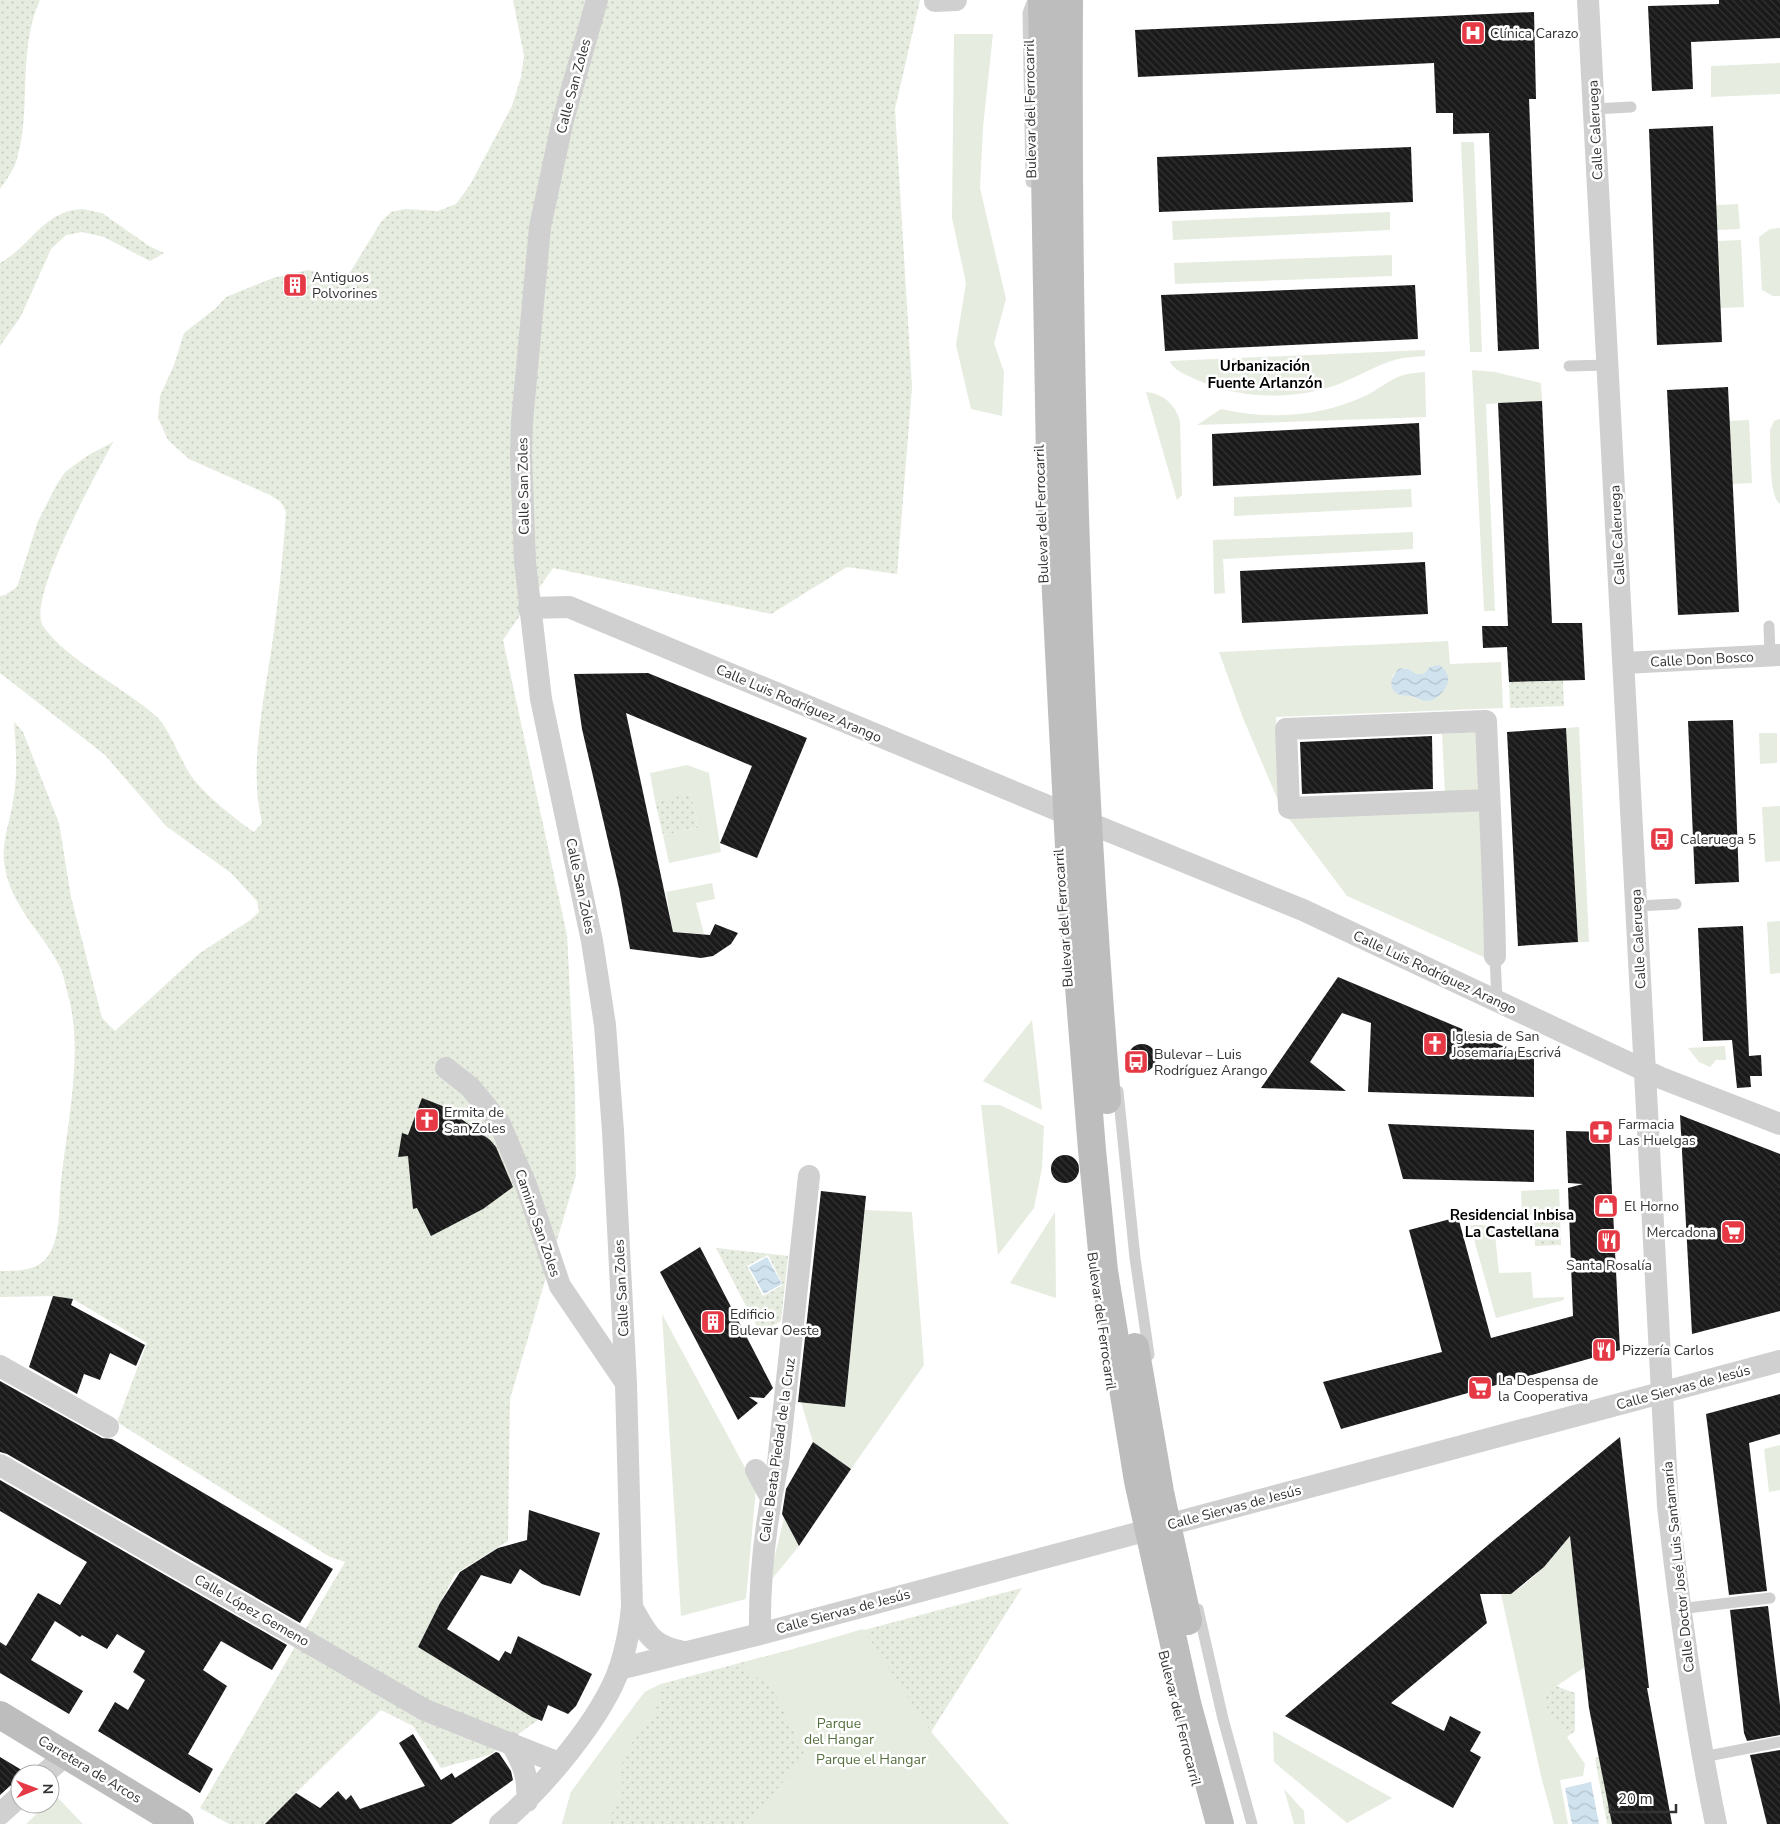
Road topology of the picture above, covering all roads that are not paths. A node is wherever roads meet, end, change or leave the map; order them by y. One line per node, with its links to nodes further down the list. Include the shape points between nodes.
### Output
1 (597, 0): 13 (street, Calle San Zoles, via 553,162 536,258 522,422)
2 (1033, 0): 8 (lane, Bulevar del Ferrocarril, via 1028,13)
3 (1042, 0): 19 (main road, Bulevar del Ferrocarril, via 1050,461)
4 (1069, 0): 19 (main road, Bulevar del Ferrocarril, via 1072,390)
5 (1588, 0): 7 (street, Calle Caleruega)
6 (1631, 107): 7 (lane)
7 (1594, 109): 9 (street, Calle Caleruega)
8 (1032, 199)
9 (1608, 365): 10 (lane); 17 (street, Calle Caleruega)
10 (1569, 366)
11 (1037, 384): 12 (lane, Bulevar del Ferrocarril)
12 (1041, 534)
13 (529, 608): 19 (street, Calle Luis Rodríguez Arango, via 568,607); 32 (street, Calle San Zoles, via 541,699 592,941 605,1025)
14 (1769, 626): 16 (lane)
15 (1046, 632): 19 (lane, Bulevar del Ferrocarril)
16 (1775, 655): 17 (street, Calle Don Bosco)
17 (1624, 663): 22 (street, Calle Caleruega)
18 (1490, 800): 18 (street, via 1486,721 1286,729 1289,808); 23 (street)
19 (1085, 820): 24 (street, Calle Luis Rodríguez Arango, via 1303,910); 39 (lane, Bulevar del Ferrocarril, via 1070,1022 1090,1236 1108,1369); 40 (main road, Bulevar del Ferrocarril, via 1091,1141 1104,1271 1124,1400)
20 (1102, 856): 31 (lane, via 1116,1079 1135,1258)
21 (1676, 904): 22 (lane)
22 (1636, 906): 26 (street, Calle Caleruega)
23 (1496, 956): 24 (lane)
24 (1497, 1001): 26 (street, Calle Luis Rodríguez Arango)
25 (446, 1068): 32 (street, Camino San Zoles, via 470,1087 500,1122 526,1185 560,1286)
26 (1645, 1069): 27 (street, Calle Luis Rodríguez Arango); 33 (street, Calle Doctor José Luis Santamaría)
27 (1780, 1124)
28 (809, 1176): 38 (street, Calle Beata Piedad de la Cruz, via 778,1463)
29 (1780, 1361): 33 (street, Calle Siervas de Jesús)
30 (0, 1366): 35 (street)
31 (1151, 1368)
32 (626, 1384): 42 (street, Calle San Zoles)
33 (1662, 1393): 40 (street, Calle Siervas de Jesús); 43 (street, Calle Doctor José Luis Santamaría, via 1668,1506)
34 (1157, 1406): 40 (lane, Bulevar del Ferrocarril)
35 (108, 1427)
36 (0, 1464): 50 (street, Calle López Gemeno, via 425,1710)
37 (756, 1470): 38 (street)
38 (770, 1496): 44 (street, Calle Beata Piedad de la Cruz, via 759,1588)
39 (1132, 1508)
40 (1151, 1530): 44 (street, Calle Siervas de Jesús); 58 (main road, Bulevar del Ferrocarril); 61 (main road, Bulevar del Ferrocarril, via 1204,1697); 62 (lane, Bulevar del Ferrocarril, via 1223,1719)
41 (1770, 1598): 43 (lane)
42 (632, 1608): 45 (street, Calle Siervas de Jesús, via 656,1644); 47 (street, Calle San Zoles)
43 (1680, 1609): 52 (street, Calle Doctor José Luis Santamaría)
44 (760, 1634): 45 (street, Calle Siervas de Jesús)
45 (688, 1652): 47 (street, Calle Siervas de Jesús)
46 (1165, 1659): 58 (lane, Bulevar del Ferrocarril)
47 (619, 1669): 53 (street, Calle San Zoles, via 597,1712)
48 (0, 1715): 51 (main road, Carretera de Arcos)
49 (1780, 1742): 52 (lane)
50 (511, 1743): 53 (street, Calle López Gemeno); 55 (street, via 526,1772)
51 (66, 1755): 54 (street); 59 (main road, Carretera de Arcos)
52 (1703, 1757): 63 (street, Calle Doctor José Luis Santamaría)
53 (559, 1763): 55 (street, Calle San Zoles)
54 (56, 1764)
55 (527, 1801): 60 (street, Calle San Zoles)
56 (10, 1805): 57 (street)
57 (0, 1814)
58 (1213, 1820)
59 (180, 1824)
60 (500, 1824)
61 (1238, 1824)
62 (1252, 1824)
63 (1716, 1824)

